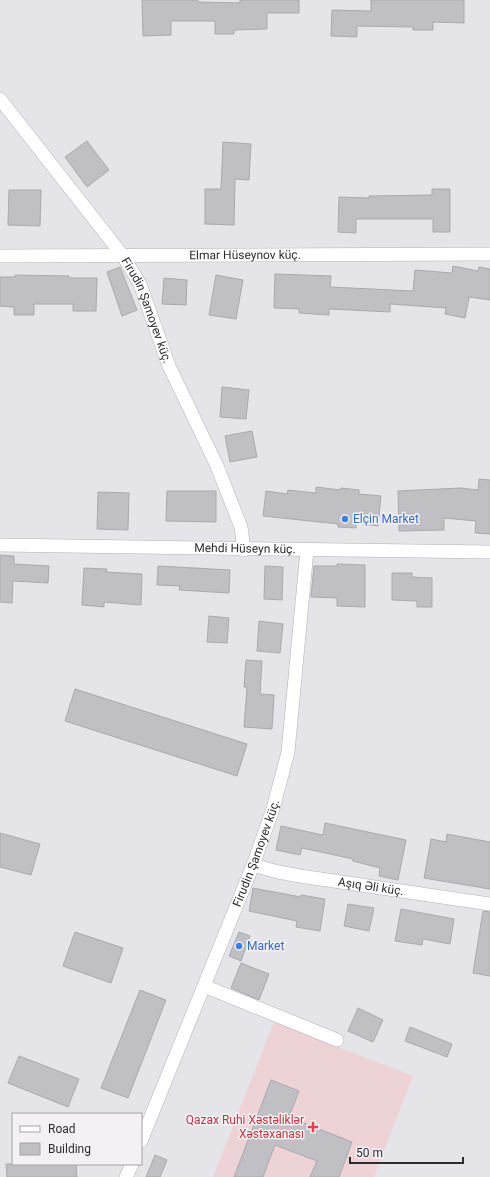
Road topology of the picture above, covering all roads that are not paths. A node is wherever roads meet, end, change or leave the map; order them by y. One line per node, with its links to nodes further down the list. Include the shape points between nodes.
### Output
1 (0, 99): 4 (street, Firudin Şamoyev küç.)
2 (490, 254): 4 (street, Elmar Hüseynov küç.)
3 (0, 256): 4 (street, Elmar Hüseynov küç.)
4 (123, 256): 6 (street, Firudin Şamoyev küç., via 140,284 170,366 217,466 241,527)
5 (0, 545): 6 (street, Mehdi Hüseyn küç.)
6 (244, 550): 7 (street, Mehdi Hüseyn küç.)
7 (306, 550): 8 (street, Mehdi Hüseyn küç.); 9 (street, Firudin Şamoyev küç., via 288,752 273,809)
8 (490, 552)
9 (254, 865): 10 (street, Aşıq Əli küç., via 293,874); 11 (street, Firudin Şamoyev küç.)
10 (490, 904)
11 (204, 986): 12 (street); 13 (street, Firudin Şamoyev küç.)
12 (337, 1040)
13 (142, 1139)
14 (132, 1165): 15 (street)
15 (126, 1177)

